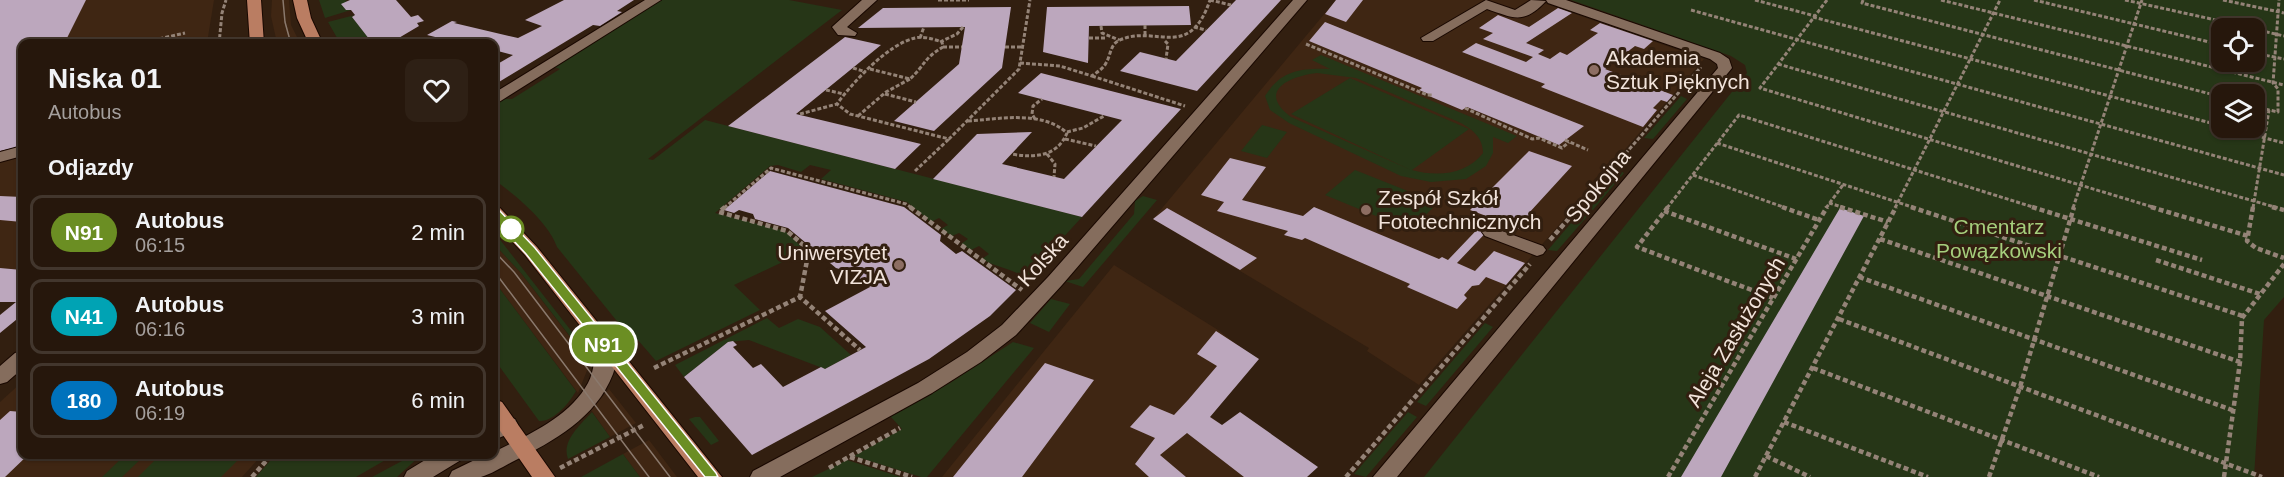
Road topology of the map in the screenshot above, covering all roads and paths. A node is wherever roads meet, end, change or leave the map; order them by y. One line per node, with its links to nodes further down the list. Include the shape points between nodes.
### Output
1 (226, 0): 48 (path)
2 (255, 0): 49 (main road)
3 (300, 0): 50 (main road)
4 (654, 0): 84 (street)
5 (870, 0): 38 (street, via 839,27)
6 (938, 0): 7 (path)
7 (969, 0)
8 (1030, 0): 61 (path)
9 (1210, 0): 22 (path); 34 (path, via 1206,13)
10 (1300, 0): 182 (street, Kolska, via 1009,330 925,388)
11 (1755, 0): 27 (path)
12 (1827, 0): 27 (path)
13 (1863, 0): 39 (path, via 1862,3)
14 (1941, 0): 25 (path)
15 (2000, 0): 25 (path)
16 (2034, 0): 30 (path)
17 (2125, 0): 21 (path)
18 (2223, 0): 24 (path)
19 (2279, 0): 24 (path)
20 (1546, 1): 46 (street, via 1516,15 1486,4); 185 (street, Spokojna, via 1715,56 1724,62 1725,68)
21 (2142, 2): 28 (path); 30 (path)
22 (1231, 5)
23 (1691, 10): 51 (path)
24 (2278, 12): 26 (path); 40 (path)
25 (1992, 13): 39 (path); 57 (path)
26 (2284, 13)
27 (1814, 16): 51 (path); 65 (path)
28 (2211, 19)
29 (1145, 25): 42 (path)
30 (2134, 25): 55 (path); 57 (path)
31 (1101, 26): 45 (path, via 1102,33)
32 (924, 27): 43 (path)
33 (963, 27): 54 (path)
34 (1194, 27): 35 (path); 53 (path)
35 (1206, 30)
36 (2265, 32): 40 (path)
37 (185, 33): 47 (path)
38 (850, 33)
39 (1982, 34): 65 (path); 72 (path)
40 (2276, 34): 41 (path); 63 (path)
41 (2284, 36)
42 (1145, 37): 52 (path); 53 (path)
43 (920, 38): 54 (path); 71 (path, via 901,43)
44 (1089, 38): 45 (path)
45 (1110, 38): 52 (path)
46 (1428, 38)
47 (158, 39)
48 (219, 39)
49 (256, 39)
50 (314, 39)
51 (1796, 39): 69 (path); 75 (path)
52 (1119, 40): 73 (path, via 1104,66)
53 (1165, 40): 64 (path)
54 (940, 42): 58 (path)
55 (2211, 42)
56 (1306, 44): 82 (path)
57 (2127, 46): 72 (path); 76 (path)
58 (944, 47): 59 (path); 74 (path, via 927,56)
59 (962, 47)
60 (1005, 47): 61 (path)
61 (1023, 47): 68 (path)
62 (2265, 55): 63 (path)
63 (2275, 57): 67 (path); 76 (path)
64 (1166, 58)
65 (1970, 58): 75 (path); 83 (path)
66 (1708, 59): 137 (path)
67 (2284, 59)
68 (1020, 63): 73 (path, via 1046,64); 99 (path, via 1013,76)
69 (1779, 64): 92 (path); 107 (path, via 1760,88)
70 (853, 68): 71 (path)
71 (869, 70): 74 (path); 80 (path)
72 (2119, 70): 81 (path); 83 (path)
73 (1092, 76): 88 (path)
74 (910, 79): 79 (path)
75 (1957, 83): 92 (path); 100 (path)
76 (2273, 83): 77 (path); 93 (path, via 2278,89)
77 (2284, 85)
78 (826, 90): 80 (path)
79 (884, 93): 86 (path); 96 (path)
80 (844, 94): 87 (path)
81 (2211, 94)
82 (1433, 95)
83 (2110, 96): 100 (path); 101 (path)
84 (498, 97)
85 (1042, 99): 98 (path, via 1033,106)
86 (916, 102)
87 (837, 104): 95 (path); 96 (path)
88 (1188, 106)
89 (1465, 108): 111 (path, via 1532,138 1562,148 1567,141)
90 (2265, 109): 91 (path)
91 (2269, 110): 93 (path); 103 (path)
92 (1944, 111): 107 (path); 113 (path)
93 (2278, 112): 94 (path)
94 (2284, 113)
95 (800, 114)
96 (858, 116): 105 (path)
97 (1104, 116): 102 (path)
98 (1035, 119): 99 (path); 102 (path, via 1058,123)
99 (967, 121): 105 (path)
100 (2101, 123): 113 (path); 117 (path)
101 (2211, 123)
102 (1066, 132): 106 (path)
103 (2265, 132)
104 (2264, 138): 109 (path); 117 (path)
105 (948, 139): 119 (path)
106 (1065, 139): 110 (path); 115 (path)
107 (1929, 139): 118 (path); 124 (path)
108 (1717, 143): 118 (path, via 1739,115); 120 (path); 123 (path)
109 (2284, 143)
110 (1096, 146)
111 (1588, 150)
112 (18, 152): 116 (street)
113 (2091, 153): 124 (path); 125 (path)
114 (1011, 154): 115 (path)
115 (1047, 154): 122 (path, via 1057,168)
116 (0, 157)
117 (2259, 168): 121 (path); 125 (path)
118 (1914, 170): 127 (path); 131 (path)
119 (915, 171)
120 (1692, 175): 129 (path); 132 (path)
121 (2284, 175)
122 (1054, 177)
123 (1843, 185): 126 (path, Aleja Zasłużonych); 127 (path)
124 (2080, 185): 131 (path); 135 (path)
125 (2254, 201): 128 (path); 135 (path)
126 (1829, 203): 132 (path, Aleja Zasłużonych); 133 (path)
127 (1897, 203): 133 (path); 138 (path)
128 (2284, 210)
129 (1664, 211): 140 (path); 149 (path, via 1637,247)
130 (498, 216): 153 (main road, via 531,251)
131 (2070, 219): 138 (path); 142 (path)
132 (1820, 220): 140 (path, Aleja Zasłużonych)
133 (1888, 222): 136 (path)
134 (1491, 232): 137 (street)
135 (2248, 236): 139 (path, via 2247,241 2256,248)
136 (1880, 239): 144 (path); 147 (path)
137 (1539, 251): 184 (path)
138 (2059, 256): 147 (path); 150 (path)
139 (2284, 258)
140 (1796, 259): 149 (path, Aleja Zasłużonych)
141 (2156, 260): 146 (path)
142 (2202, 260)
143 (2284, 264): 146 (path)
144 (1859, 277): 151 (path); 152 (path)
145 (1022, 290): 148 (path, via 906,204 771,168 719,212 787,231 809,250)
146 (2260, 294): 150 (path)
147 (2047, 296): 152 (path); 156 (path)
148 (800, 297): 154 (path); 157 (path)
149 (1773, 298): 186 (path, Aleja Zasłużonych)
150 (2243, 316): 156 (path)
151 (1839, 319): 158 (path); 160 (path)
152 (2034, 339): 160 (path); 161 (path)
153 (607, 348): 167 (street, via 599,384 583,404 556,428); 181 (main road)
154 (860, 350)
155 (18, 361): 159 (street)
156 (2241, 362): 161 (path)
157 (654, 368)
158 (1813, 368): 162 (path); 166 (path)
159 (0, 376)
160 (2020, 387): 166 (path); 174 (path)
161 (2235, 411): 174 (path)
162 (1784, 422): 168 (path); 189 (path)
163 (639, 427): 175 (path)
164 (900, 428): 169 (path)
165 (500, 429): 167 (main road)
166 (2002, 439): 190 (path); 191 (path)
167 (522, 447): 173 (street); 180 (main road)
168 (1766, 456): 187 (path); 188 (path)
169 (849, 457): 176 (path); 183 (path)
170 (268, 459): 177 (path)
171 (445, 459): 178 (street)
172 (497, 459): 179 (street)
173 (498, 459)
174 (2227, 464): 192 (path); 193 (path)
175 (567, 465)
176 (829, 468)
177 (252, 477)
178 (415, 477)
179 (460, 477)
180 (544, 477)
181 (711, 477)
182 (761, 477)
183 (912, 477)
184 (1346, 477)
185 (1384, 477)
186 (1668, 477)
187 (1755, 477)
188 (1810, 477)
189 (1928, 477)
190 (1989, 477)
191 (2099, 477)
192 (2224, 477)
193 (2262, 477)

